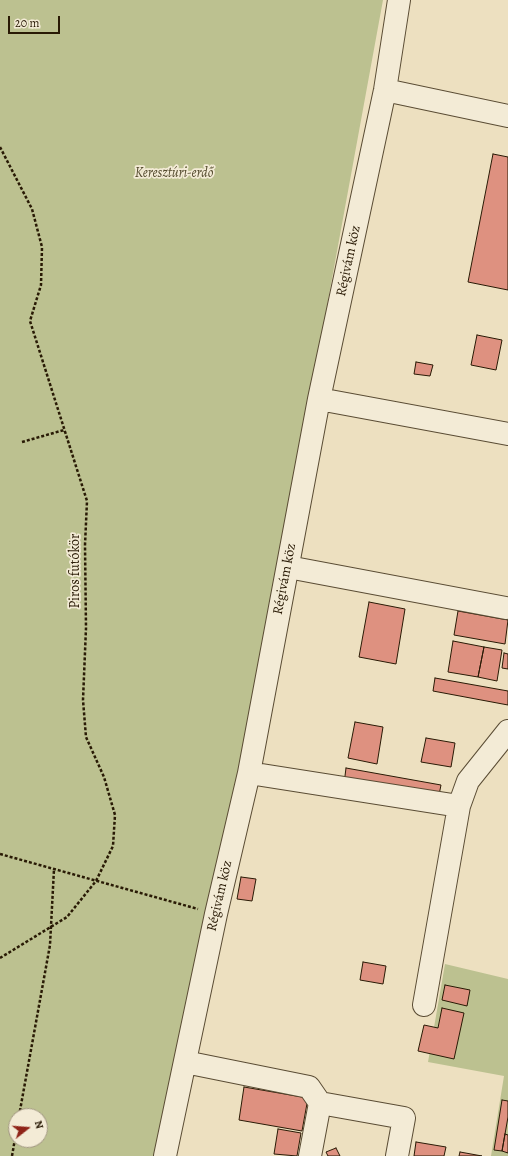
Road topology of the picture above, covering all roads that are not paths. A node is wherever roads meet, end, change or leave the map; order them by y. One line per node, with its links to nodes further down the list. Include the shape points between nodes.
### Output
1 (399, 0): 2 (street, Régivám köz)
2 (384, 90): 3 (street); 4 (street, Régivám köz)
3 (508, 116)
4 (320, 399): 5 (street); 6 (street, Régivám köz)
5 (508, 434)
6 (288, 567): 7 (street); 9 (street, Régivám köz)
7 (506, 608)
8 (508, 731): 10 (street, via 468,781)
9 (249, 773): 10 (street); 12 (street, Régivám köz)
10 (459, 806): 11 (street)
11 (424, 1005)
12 (185, 1062): 13 (street, via 309,1087); 14 (street, Régivám köz)
13 (320, 1103): 15 (street); 16 (street, via 404,1118)
14 (165, 1156)
15 (310, 1156)
16 (397, 1156)

